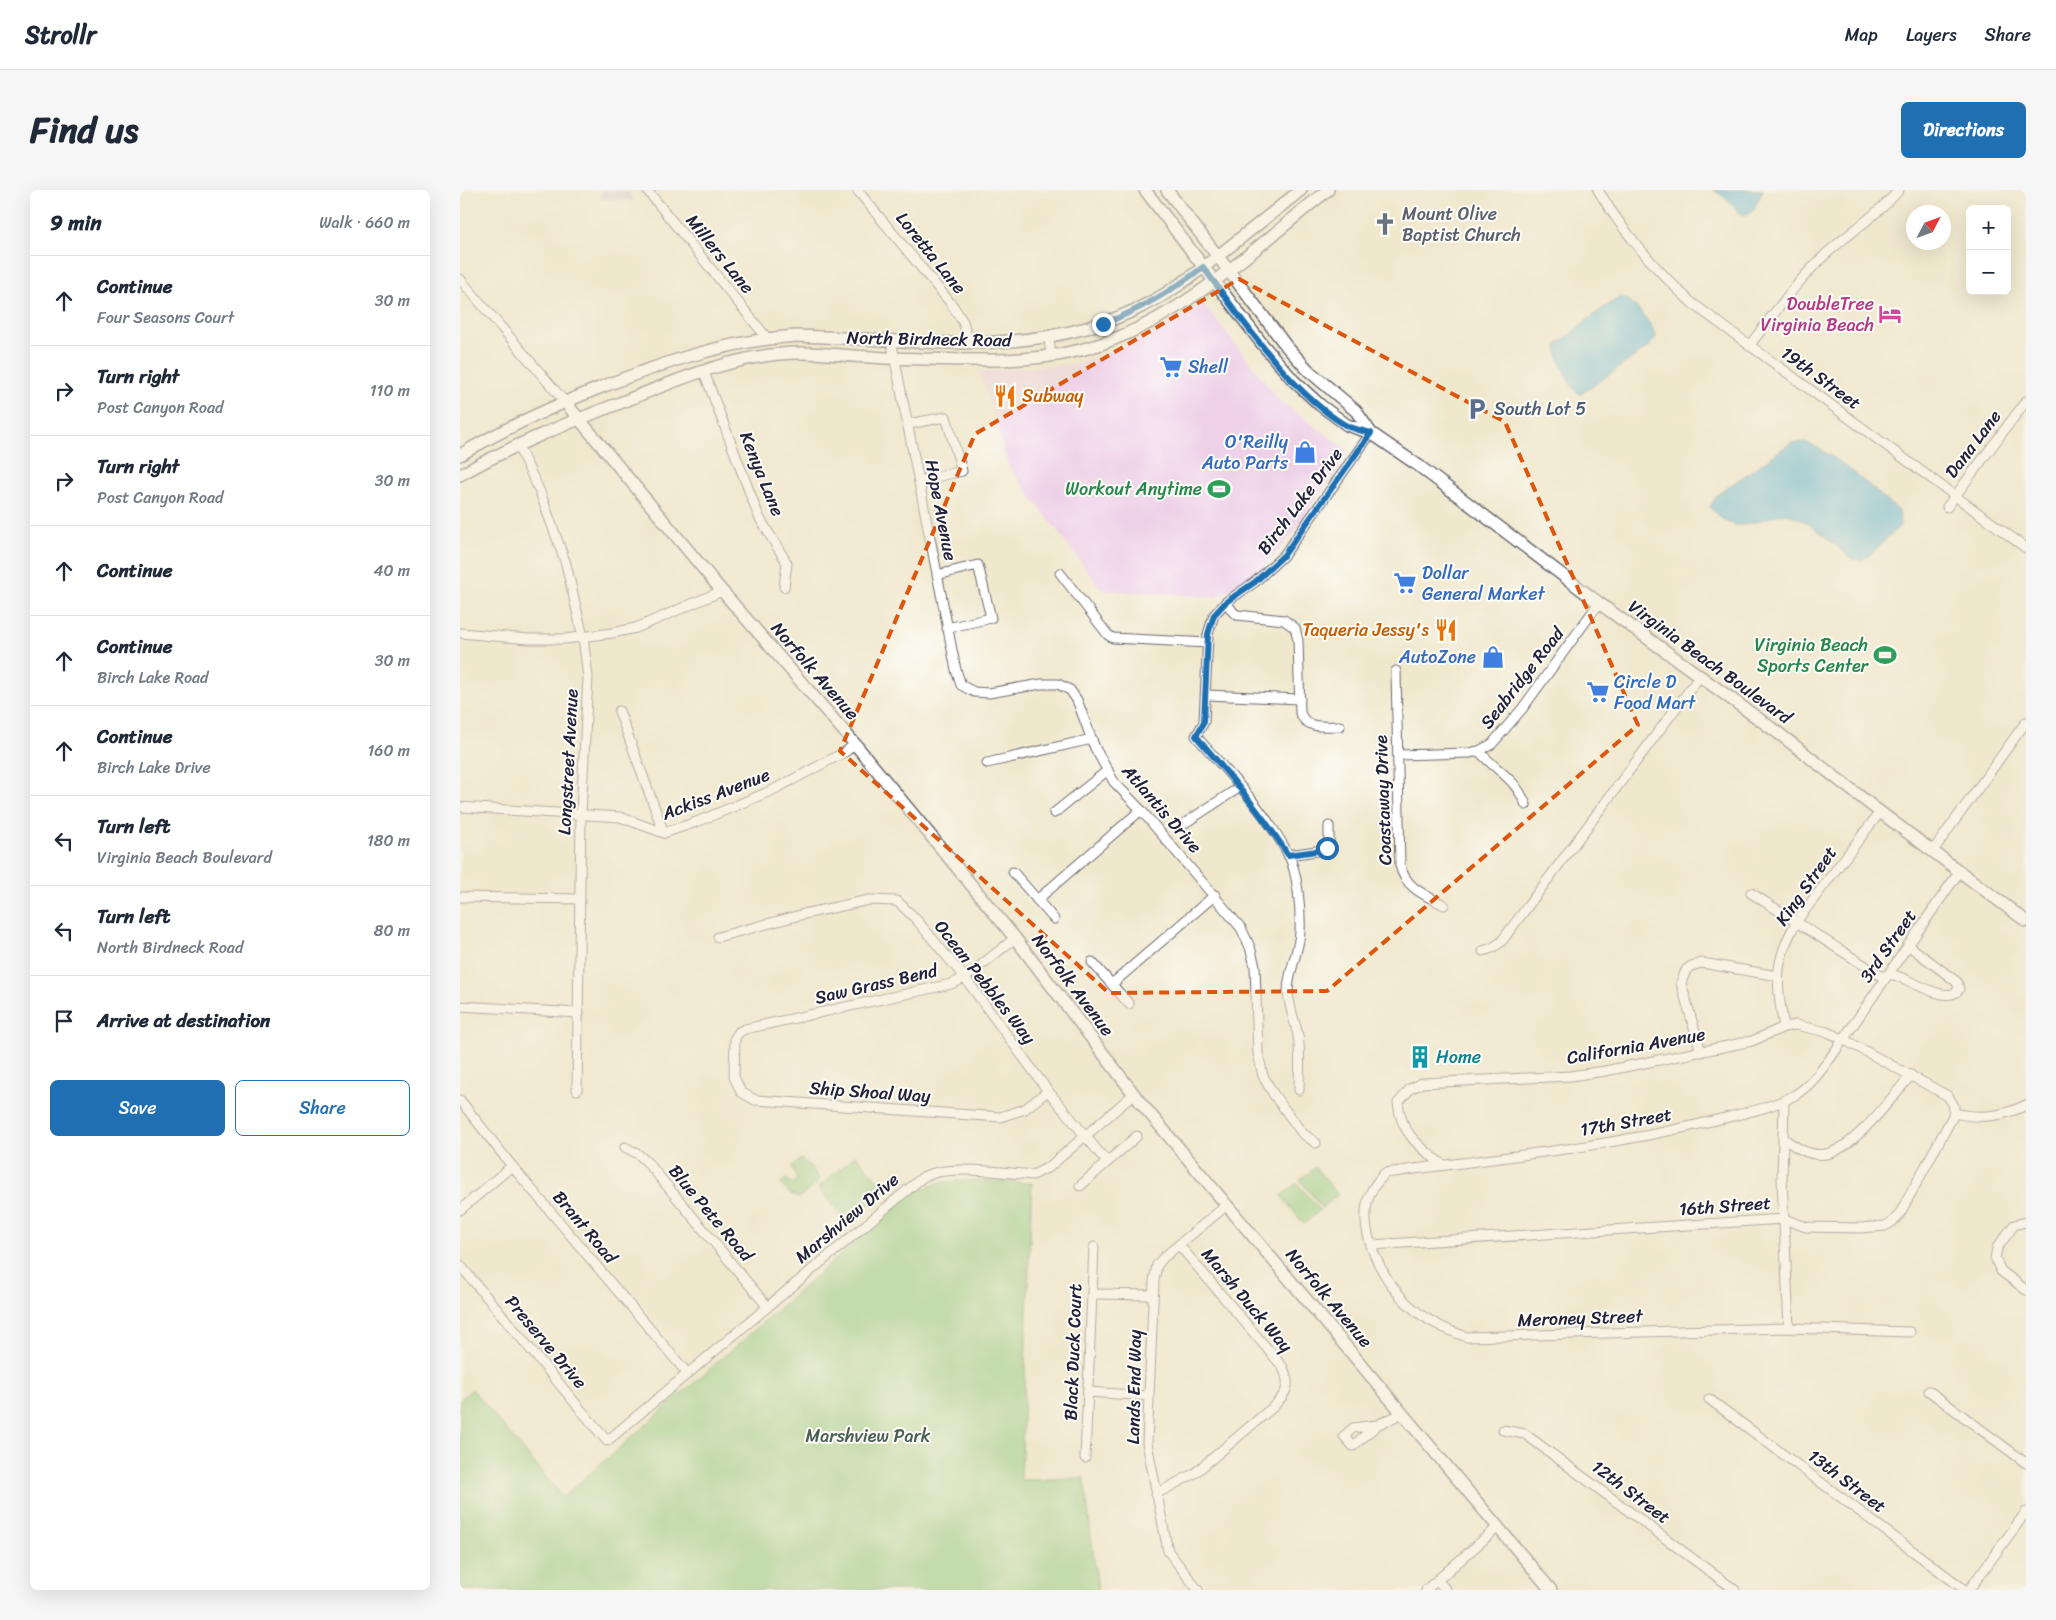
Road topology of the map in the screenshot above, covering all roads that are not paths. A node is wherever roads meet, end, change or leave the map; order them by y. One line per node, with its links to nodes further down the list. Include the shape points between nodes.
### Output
1 (647, 190): 14 (street, Millers Lane)
2 (857, 190): 17 (street, Loretta Lane, via 953,306 963,322)
3 (1145, 190): 10 (main road, Virginia Beach Boulevard)
4 (1167, 190): 9 (main road, Virginia Beach Boulevard)
5 (1301, 190): 9 (main road, North Birdneck Road)
6 (1328, 190): 11 (main road, North Birdneck Road)
7 (1598, 190): 18 (street, 19th Street, via 1624,230 1654,266 1692,303)
8 (1899, 190): 18 (street, via 1882,209 1811,270)
9 (1217, 256): 10 (main road, North Birdneck Road); 11 (main road, Virginia Beach Boulevard)
10 (1203, 267): 13 (main road, Virginia Beach Boulevard); 15 (main road, North Birdneck Road, via 1175,288 1127,315)
11 (1228, 270): 13 (main road, North Birdneck Road); 26 (main road, Virginia Beach Boulevard, via 1287,347 1309,371 1356,411)
12 (460, 279): 23 (street)
13 (1214, 281): 19 (main road, North Birdneck Road, via 1143,326 1098,345); 26 (main road, Virginia Beach Boulevard, via 1273,358 1308,394 1347,426)
14 (767, 338): 16 (main road, North Birdneck Road); 23 (main road, North Birdneck Road, via 720,346 679,358)
15 (1049, 338): 17 (main road, North Birdneck Road); 19 (street)
16 (891, 340): 17 (main road, North Birdneck Road); 20 (street, Hope Avenue)
17 (969, 343)
18 (1750, 346): 31 (street, 19th Street)
19 (1052, 356): 20 (main road, North Birdneck Road, via 974,361)
20 (896, 359): 21 (main road, North Birdneck Road, via 794,353 752,358); 25 (street, Hope Avenue)
21 (704, 372): 24 (main road, North Birdneck Road); 36 (street, Kenya Lane, via 760,516 787,564)
22 (2026, 401): 31 (street, Dana Lane)
23 (565, 402): 24 (main road, Norfolk Avenue); 28 (main road, North Birdneck Road, via 519,422)
24 (579, 419): 27 (main road, North Birdneck Road); 37 (main road, Norfolk Avenue)
25 (908, 424): 30 (street, Hope Avenue); 30 (street, via 946,417 962,471)
26 (1371, 433): 38 (street, Birch Lake Drive, via 1284,555 1255,582); 39 (main road, Virginia Beach Boulevard)
27 (518, 446): 29 (main road, North Birdneck Road); 42 (street, Longstreet Avenue, via 554,528)
28 (460, 455)
29 (460, 475)
30 (919, 481): 35 (street, Hope Avenue)
31 (1954, 497): 32 (street, Dana Lane); 33 (street, 19th Street)
32 (1947, 507)
33 (2026, 548)
34 (1060, 573): 43 (street, via 1113,638)
35 (937, 575): 40 (street, Hope Avenue); 40 (street, via 978,565 991,618)
36 (784, 587)
37 (722, 591): 42 (street, via 636,628); 53 (main road, Norfolk Avenue)
38 (1226, 602): 43 (street, Birch Lake Drive, via 1214,615); 48 (street, via 1237,615 1284,620 1294,628 1298,640)
39 (1599, 603): 45 (main road, Virginia Beach Boulevard); 54 (street, Seabridge Road, via 1522,709 1492,744)
40 (948, 628): 46 (street, Hope Avenue, via 956,670 962,684 974,692 989,694 1041,684 1058,684)
41 (460, 633): 42 (street, via 529,639)
42 (583, 637): 64 (street, Longstreet Avenue, via 588,677)
43 (1208, 642): 47 (street, Birch Lake Drive)
44 (1396, 671): 55 (street, Coastaway Drive)
45 (1700, 676): 62 (main road, Virginia Beach Boulevard); 84 (street, via 1501,942)
46 (1070, 690): 52 (street, Atlantis Drive)
47 (1206, 695): 48 (street); 58 (street, Birch Lake Drive, via 1204,722 1196,736)
48 (1300, 699): 51 (street, via 1300,713 1306,722 1317,726)
49 (619, 711): 67 (street)
50 (2026, 722): 68 (street)
51 (1340, 726)
52 (1092, 739): 56 (street); 57 (street, Atlantis Drive)
53 (855, 744): 67 (street, Ackiss Avenue, via 773,790); 82 (main road, Norfolk Avenue)
54 (1479, 751): 55 (street, Seabridge Road); 59 (street, via 1516,785)
55 (1398, 755): 77 (street, Coastaway Drive, via 1401,872 1416,891)
56 (988, 763)
57 (1108, 770): 61 (street, Atlantis Drive, via 1114,782); 63 (street)
58 (1240, 787): 66 (street); 69 (street)
59 (1526, 805)
60 (460, 807): 64 (street, Ackiss Avenue)
61 (1141, 810): 73 (street, Atlantis Drive); 76 (street)
62 (1880, 812): 68 (main road, Virginia Beach Boulevard); 80 (street, King Street)
63 (1054, 813)
64 (581, 815): 67 (street, Ackiss Avenue, via 620,818); 75 (street, Longstreet Avenue)
65 (1329, 826): 69 (street, via 1329,844 1324,850)
66 (1179, 827)
67 (664, 833)
68 (1932, 852): 71 (main road, Virginia Beach Boulevard)
69 (1288, 855): 99 (street, via 1300,910 1300,934 1288,991 1299,1038)
70 (1013, 872): 76 (street)
71 (1959, 872): 79 (main road, Virginia Beach Boulevard); 83 (street, 3rd Street)
72 (1751, 893): 80 (street)
73 (1215, 895): 89 (street); 109 (street, Atlantis Drive, via 1241,928 1250,947 1255,966 1258,1053 1263,1076 1302,1133)
74 (460, 897): 75 (street)
75 (580, 899): 92 (street, Longstreet Avenue)
76 (1037, 900): 78 (street)
77 (1444, 905)
78 (1054, 919)
79 (2026, 921)
80 (1797, 923): 86 (street, King Street, via 1783,951); 87 (street)
81 (718, 937): 88 (street, Ocean Pebbles Way, via 869,900 897,901)
82 (1015, 938): 88 (street, Saw Grass Bend); 101 (main road, Norfolk Avenue)
83 (1908, 945): 87 (street, 3rd Street); 87 (street, via 1957,982 1959,989 1952,995 1924,989 1893,975)
84 (1482, 951)
85 (1092, 962): 89 (street)
86 (1778, 976): 93 (street, King Street); 96 (street, via 1702,962 1686,970 1681,983)
87 (1886, 977): 95 (street, 3rd Street)
88 (965, 978): 94 (street, Saw Grass Bend, via 924,991 745,1029); 100 (street, Ocean Pebbles Way)
89 (1112, 984): 90 (street)
90 (1129, 1004)
91 (460, 1006): 92 (street)
92 (578, 1013): 98 (street, Longstreet Avenue)
93 (1784, 1027): 95 (street, via 1796,1025); 96 (street, California Avenue, via 1752,1041)
94 (735, 1038): 100 (street, Ship Shoal Way, via 734,1076 741,1092 755,1100 1000,1117 1025,1109)
95 (1843, 1039): 97 (street); 103 (street, 17th Street, via 1816,1078)
96 (1701, 1052): 112 (street, California Avenue, via 1570,1076 1422,1083 1410,1089 1398,1103 1399,1116 1414,1142)
97 (1911, 1075): 105 (street, via 1948,1096); 108 (street, via 1877,1115 1843,1147 1825,1154 1808,1153)
98 (577, 1090)
99 (1299, 1090)
100 (1048, 1091): 106 (street, Ocean Pebbles Way)
101 (1134, 1094): 106 (street, Marshview Drive); 116 (main road, Norfolk Avenue)
102 (460, 1100): 113 (street, Brant Road)
103 (1784, 1101): 108 (street); 112 (street, 17th Street, via 1620,1141)
104 (2026, 1105): 105 (street, via 1990,1116)
105 (1954, 1113): 118 (street, 16th Street, via 1900,1215 1892,1222 1885,1226 1860,1228 1806,1227)
106 (1085, 1135): 111 (street, Ocean Pebbles Way); 127 (street, Marshview Drive, via 1049,1167 1033,1175 949,1170 922,1176)
107 (1137, 1136): 111 (street)
108 (1783, 1138): 118 (street)
109 (1316, 1143)
110 (625, 1147): 127 (street, Blue Pete Road, via 648,1163)
111 (1107, 1162): 115 (street)
112 (1443, 1165): 114 (street, 17th Street)
113 (512, 1166): 117 (street); 130 (street, Brant Road)
114 (1384, 1173): 121 (street, Meroney Street, via 1371,1192 1367,1208 1366,1229)
115 (1080, 1186)
116 (1228, 1205): 120 (street, Lands End Way); 135 (main road, Norfolk Avenue)
117 (460, 1210)
118 (1784, 1219): 121 (street, 16th Street); 128 (street)
119 (2026, 1222): 124 (street, via 2014,1225 1995,1252 2001,1271)
120 (1179, 1244): 126 (street, Lands End Way, via 1157,1265); 141 (street, Marsh Duck Way, via 1282,1366 1288,1385 1273,1407 1195,1473)
121 (1371, 1245): 128 (street, Meroney Street, via 1386,1276 1409,1305 1436,1324 1467,1338)
122 (1094, 1247): 125 (street, Black Duck Court)
123 (460, 1265): 138 (street, Preserve Drive)
124 (2026, 1290)
125 (1092, 1294): 126 (street); 132 (street, Black Duck Court)
126 (1153, 1295): 133 (street, Lands End Way)
127 (767, 1306): 130 (street, Marshview Drive)
128 (1789, 1328): 129 (street, Meroney Street)
129 (1910, 1332)
130 (687, 1373): 138 (street, Marshview Drive)
131 (1929, 1391): 140 (street)
132 (1088, 1392): 133 (street); 139 (street, Black Duck Court)
133 (1148, 1396): 141 (street, Lands End Way, via 1147,1443)
134 (1709, 1399): 150 (street, 13th Street)
135 (1403, 1413): 136 (street); 143 (main road, Norfolk Avenue)
136 (1377, 1425)
137 (1503, 1430): 149 (street, 12th Street, via 1525,1434)
138 (608, 1441)
139 (1085, 1458)
140 (2026, 1463)
141 (1156, 1494): 145 (street, Lands End Way, via 1168,1551)
142 (2026, 1512): 150 (street)
143 (1498, 1527): 144 (street); 148 (main road, Norfolk Avenue)
144 (1437, 1580): 146 (street); 147 (street)
145 (1198, 1590)
146 (1426, 1590)
147 (1446, 1590)
148 (1551, 1590)
149 (1735, 1590)
150 (1967, 1590)

